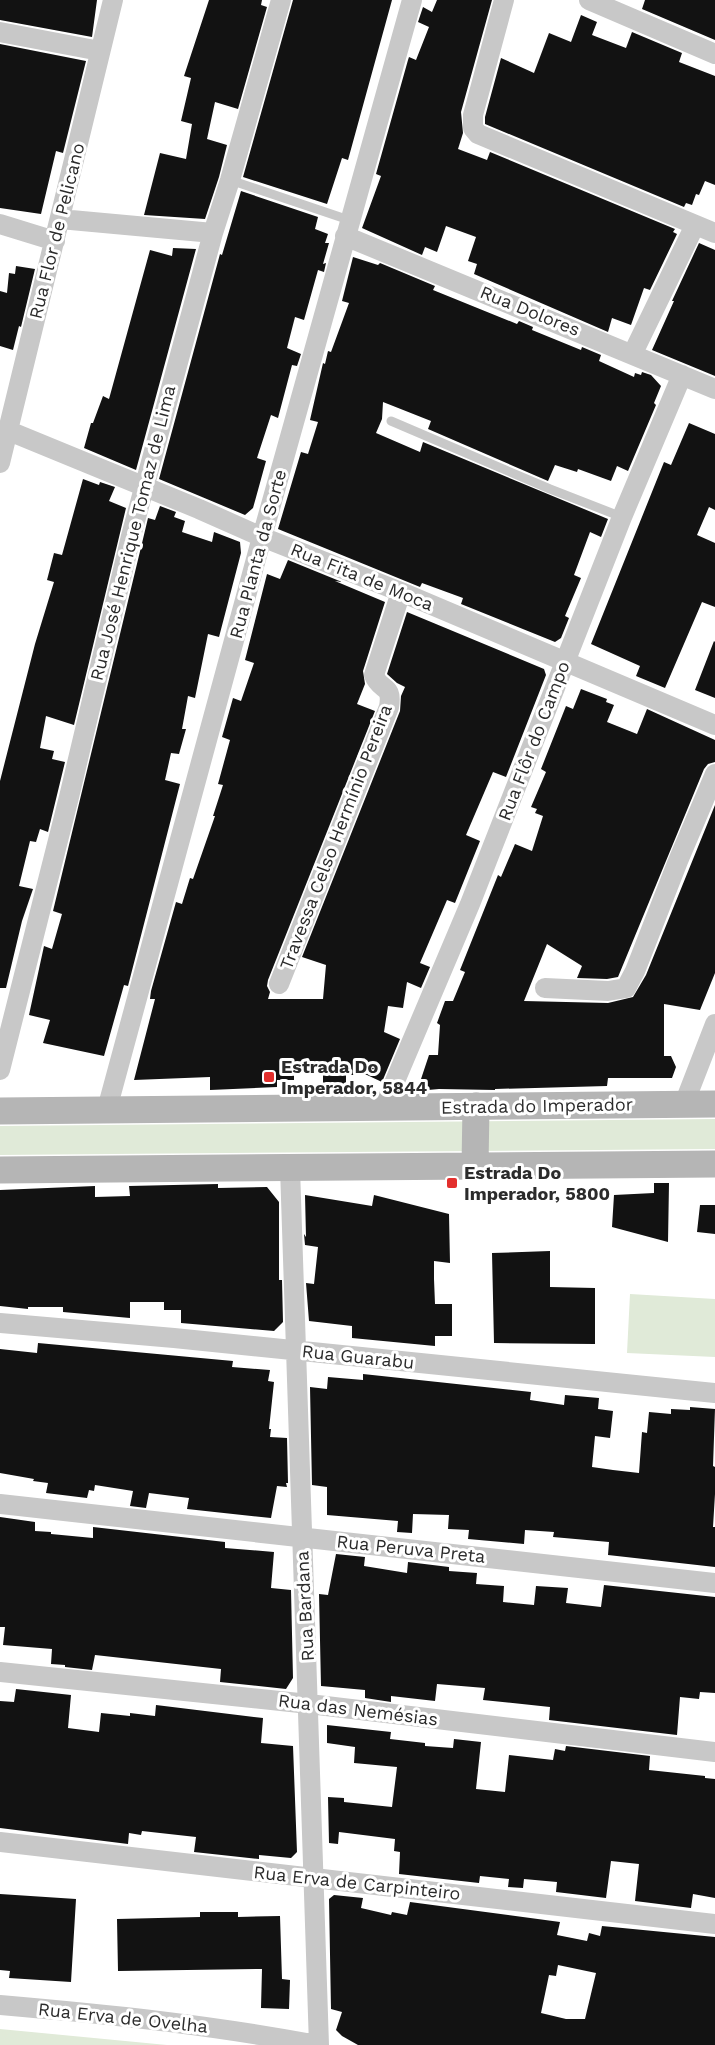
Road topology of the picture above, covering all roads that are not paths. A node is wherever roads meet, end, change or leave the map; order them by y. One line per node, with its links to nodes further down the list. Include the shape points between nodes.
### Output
1 (113, 0): 7 (street, Rua Flor de Pelicano)
2 (281, 0): 9 (street, Rua José Henrique Tomaz de Lima)
3 (412, 0): 13 (street, Rua Planta da Sorte)
4 (504, 0): 12 (street, via 473,115 473,129 494,142)
5 (589, 0): 8 (street)
6 (0, 32): 7 (street)
7 (100, 51): 10 (street, Rua Flor de Pelicano)
8 (715, 54)
9 (231, 180): 13 (lane); 14 (street, Rua José Henrique Tomaz de Lima)
10 (60, 219): 14 (street); 16 (street, Rua Flor de Pelicano)
11 (0, 224): 16 (street)
12 (695, 225): 15 (street); 17 (street)
13 (347, 228): 17 (street, Rua Dolores); 25 (street, Rua Planta da Sorte)
14 (213, 232): 23 (street, Rua José Henrique Tomaz de Lima)
15 (715, 233)
16 (55, 241): 21 (street, Rua Flor de Pelicano)
17 (633, 353): 18 (street, Rua Dolores)
18 (682, 375): 19 (street, Rua Dolores); 24 (street, Rua Flôr do Campo)
19 (715, 389)
20 (391, 421): 24 (lane)
21 (9, 431): 22 (street, Rua Flor de Pelicano); 23 (street, Rua Fita de Moca)
22 (0, 463)
23 (144, 486): 25 (street, Rua Fita de Moca); 33 (street, Rua José Henrique Tomaz de Lima)
24 (622, 517): 27 (street, Rua Flôr do Campo)
25 (262, 537): 26 (street, Rua Fita de Moca); 38 (street, Rua Planta da Sorte)
26 (401, 592): 27 (street, Rua Fita de Moca); 30 (street, Travessa Celso Hermínio Pereira, via 374,675 390,694 389,707)
27 (565, 660): 28 (street, Rua Fita de Moca); 37 (street, Rua Flôr do Campo, via 470,904)
28 (715, 725)
29 (715, 774): 31 (street, via 626,988 608,992)
30 (279, 984)
31 (545, 988)
32 (715, 1024): 34 (street)
33 (0, 1070)
34 (684, 1104): 35 (main road, Estrada do Imperador); 36 (main road, Estrada do Imperador)
35 (715, 1104)
36 (476, 1106): 37 (main road, Estrada do Imperador); 41 (main road)
37 (384, 1107): 38 (main road, Estrada do Imperador)
38 (107, 1110): 39 (main road, Estrada do Imperador)
39 (0, 1111)
40 (715, 1164): 41 (main road)
41 (475, 1166): 42 (main road)
42 (290, 1168): 43 (main road); 45 (street, Rua Bardana)
43 (0, 1170)
44 (0, 1323): 45 (street, Rua Guarabu)
45 (295, 1351): 46 (street, Rua Guarabu); 48 (street, Rua Bardana)
46 (715, 1393)
47 (0, 1504): 48 (street, Rua Peruva Preta)
48 (302, 1537): 49 (street, Rua Peruva Preta); 51 (street, Rua Bardana)
49 (715, 1583)
50 (0, 1672): 51 (street, Rua das Nemésias)
51 (309, 1704): 52 (street, Rua das Nemésias); 54 (street, Rua Bardana)
52 (715, 1752)
53 (0, 1842): 54 (street, Rua Erva de Carpinteiro)
54 (314, 1879): 55 (street, Rua Erva de Carpinteiro); 57 (street, Rua Bardana)
55 (715, 1924)
56 (0, 2005): 57 (street, Rua Erva de Ovelha, via 163,2021)
57 (318, 2045)

